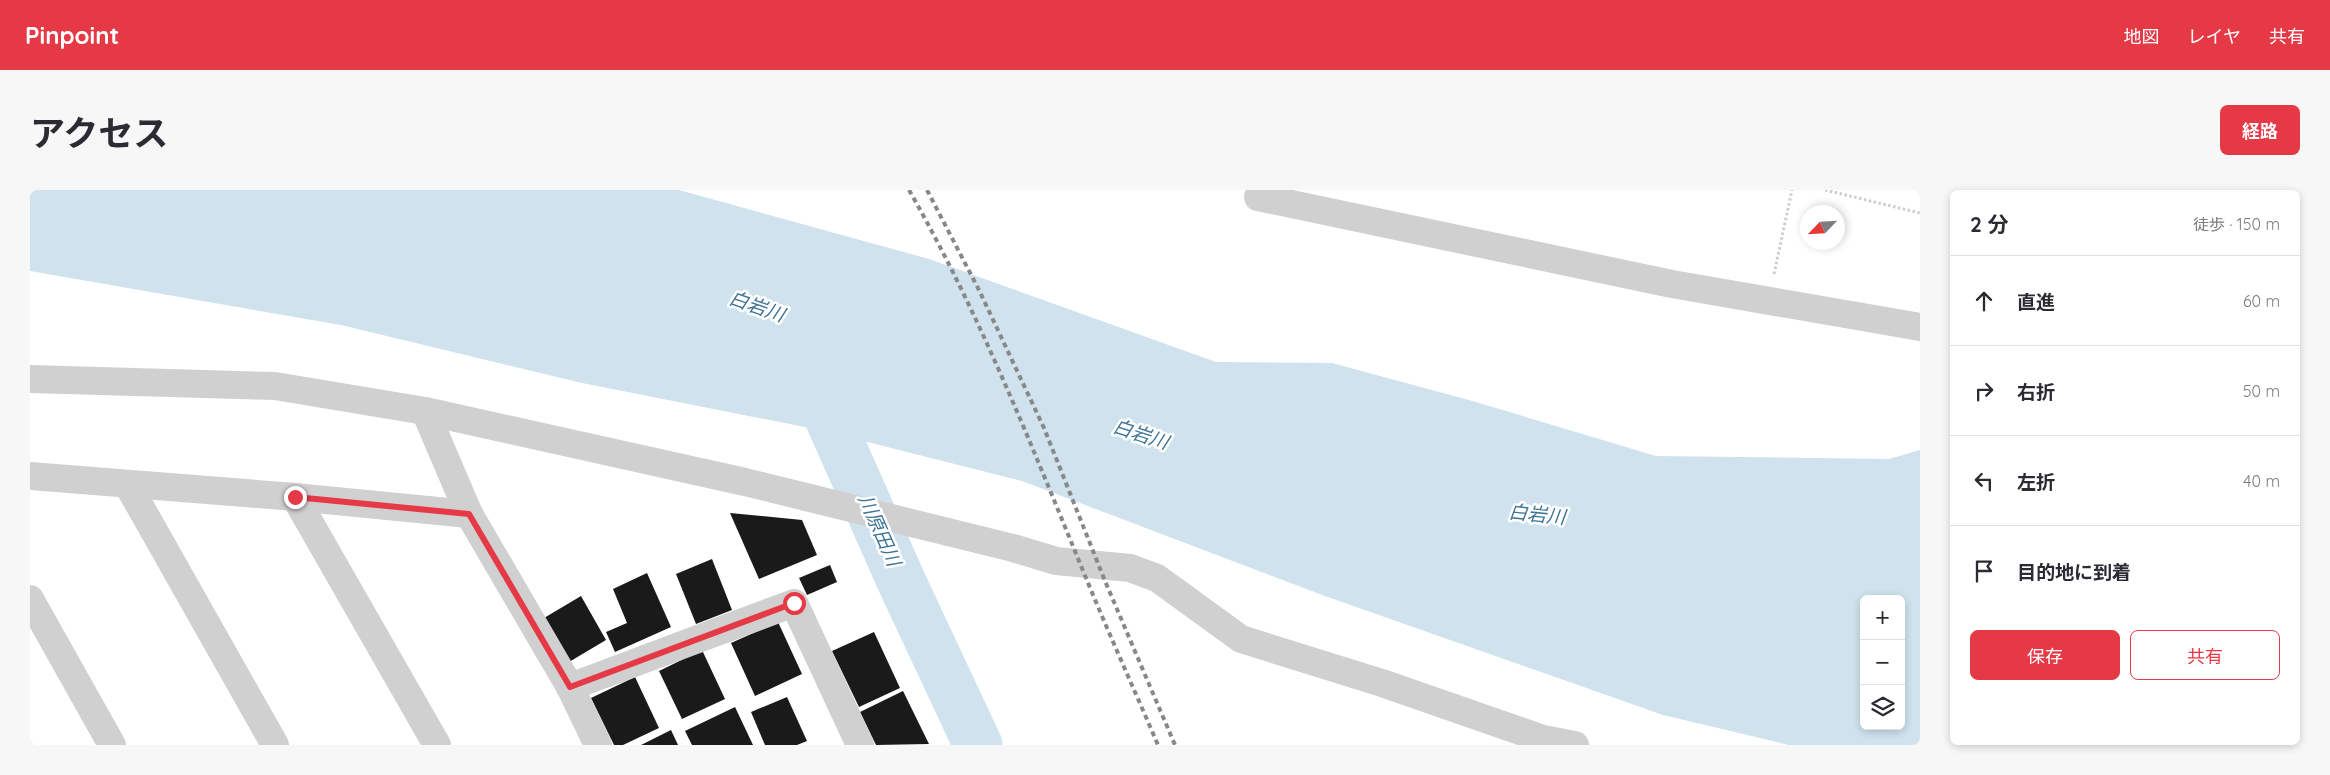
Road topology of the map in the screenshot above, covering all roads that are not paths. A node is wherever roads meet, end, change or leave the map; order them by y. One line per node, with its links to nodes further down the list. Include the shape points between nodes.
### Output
1 (1258, 197): 2 (street, via 1672,284)
2 (1920, 327)
3 (30, 378): 4 (street, via 275,386)
4 (425, 411): 8 (street); 16 (street, via 745,482 1056,561 1130,568 1157,578 1241,639 1544,739)
5 (30, 476): 6 (street)
6 (128, 485): 7 (street); 13 (street)
7 (295, 497): 8 (street); 14 (street)
8 (469, 514): 10 (street)
9 (30, 599): 12 (street)
10 (570, 687): 11 (street, via 794,603); 15 (street)
11 (851, 743)
12 (112, 745)
13 (275, 745)
14 (437, 745)
15 (598, 745)
16 (1575, 745)

